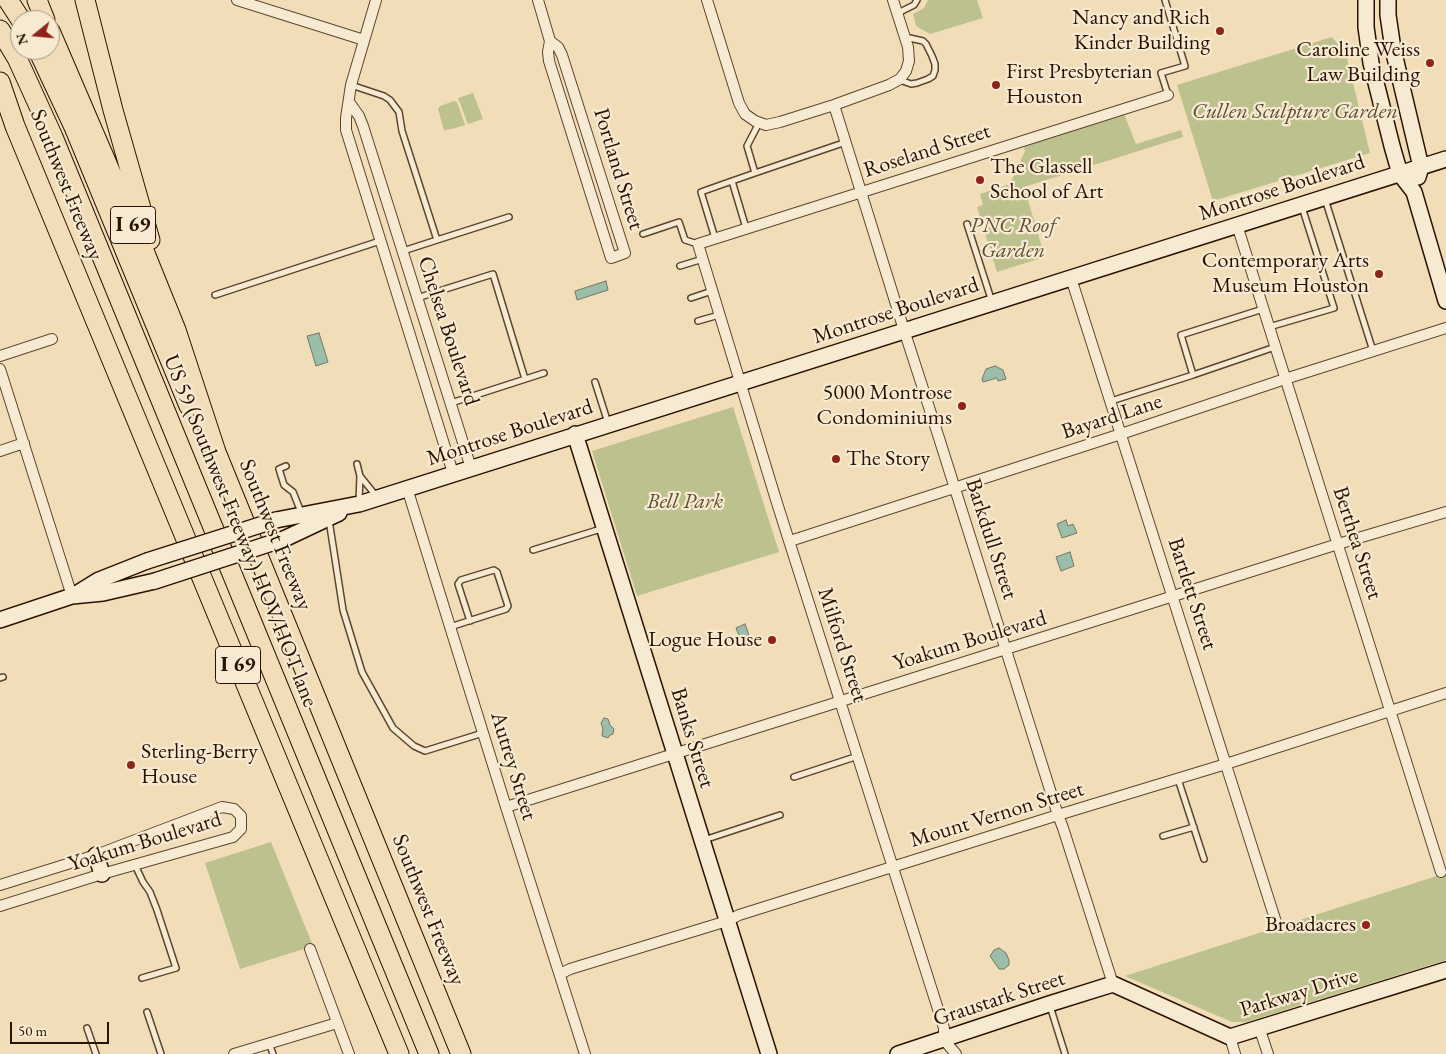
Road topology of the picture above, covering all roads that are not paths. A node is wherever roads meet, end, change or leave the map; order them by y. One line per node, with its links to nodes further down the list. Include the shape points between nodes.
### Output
1 (85, 0): 63 (highway)
2 (237, 0): 14 (street)
3 (376, 0): 14 (street, Chelsea Boulevard)
4 (538, 0): 15 (street, Portland Street)
5 (707, 0): 25 (street, via 739,103 745,114)
6 (893, 0): 11 (street)
7 (917, 0): 11 (lane)
8 (1165, 0): 21 (lane, via 1185,66 1161,73)
9 (1366, 0): 32 (main road, via 1371,63)
10 (1388, 0): 30 (main road, via 1393,49)
11 (897, 14): 13 (street)
12 (0, 30): 150 (highway, US 59 (Southwest Freeway) HOV/HOT lane, via 17,58 53,137)
13 (905, 37): 18 (street, via 909,61); 18 (lane, via 926,44 934,70 932,76 917,83)
14 (364, 40): 20 (street, Chelsea Boulevard)
15 (550, 41): 15 (street, Portland Street, via 549,61 611,258 625,253 562,55)
16 (44, 60): 26 (highway)
17 (59, 60): 26 (highway, Southwest Freeway / I 69)
18 (900, 79): 23 (street)
19 (0, 82): 27 (highway, Southwest Freeway / I 69)
20 (351, 85): 22 (street, Chelsea Boulevard); 45 (lane, via 384,96 399,112 402,131)
21 (1168, 95): 34 (street, Roseland Street)
22 (349, 102): 43 (street, Chelsea Boulevard, via 363,126); 46 (street, Chelsea Boulevard, via 346,130)
23 (834, 105): 25 (street, via 780,122); 28 (street, Barkdull Street)
24 (0, 107): 27 (highway)
25 (759, 123): 31 (lane, via 747,146)
26 (81, 124): 63 (highway, Southwest Freeway / I 69, via 138,236); 83 (highway, via 191,410)
27 (15, 126): 149 (highway, Southwest Freeway / I 69)
28 (846, 142): 31 (lane); 34 (street, Barkdull Street)
29 (1446, 159): 30 (main road, Montrose Boulevard)
30 (1421, 167): 32 (main road, Montrose Boulevard); 35 (main road)
31 (755, 173): 33 (lane)
32 (1400, 174): 35 (main road); 36 (main road, Montrose Boulevard)
33 (732, 181): 41 (lane); 44 (lane, via 701,192)
34 (862, 192): 41 (street, Roseland Street); 64 (street, Barkdull Street)
35 (1414, 192): 56 (main road)
36 (1325, 197): 37 (main road, Montrose Boulevard); 67 (lane)
37 (1302, 204): 40 (main road, Montrose Boulevard); 61 (lane, via 1334,308)
38 (509, 217): 45 (lane)
39 (967, 224): 57 (lane)
40 (1237, 225): 51 (main road, Montrose Boulevard); 58 (street, Berthea Street)
41 (746, 228): 44 (street, Roseland Street)
42 (643, 234): 47 (lane, via 679,222 685,240)
43 (397, 235): 46 (street, Chelsea Boulevard); 48 (street, Chelsea Boulevard)
44 (715, 238): 47 (street, Roseland Street)
45 (437, 240): 48 (lane)
46 (381, 241): 53 (lane); 87 (street, Chelsea Boulevard)
47 (698, 244): 49 (street, Milford Street)
48 (403, 252): 54 (street, Chelsea Boulevard)
49 (703, 259): 50 (lane); 52 (street, Milford Street)
50 (680, 266)
51 (1071, 278): 57 (main road, Montrose Boulevard); 76 (street, Bartlett Street)
52 (712, 291): 55 (lane); 59 (street, Milford Street)
53 (215, 295)
54 (417, 298): 72 (lane, via 493,274); 77 (street, Chelsea Boulevard)
55 (691, 298)
56 (1446, 301)
57 (992, 302): 64 (main road, Montrose Boulevard)
58 (1263, 309): 61 (street, Berthea Street); 71 (lane, via 1181,336)
59 (720, 315): 60 (lane); 75 (street, Milford Street)
60 (698, 321)
61 (1269, 327): 66 (street, Berthea Street)
62 (1446, 328): 67 (street, Bayard Lane)
63 (176, 330): 83 (highway, Southwest Freeway / I 69)
64 (904, 330): 75 (main road, Montrose Boulevard); 90 (street, Barkdull Street)
65 (52, 339): 68 (street)
66 (1275, 347): 71 (lane); 73 (street, Berthea Street)
67 (1373, 351): 73 (street, Bayard Lane)
68 (0, 356)
69 (0, 369): 81 (street)
70 (544, 373): 72 (lane)
71 (1193, 376): 76 (lane)
72 (525, 379): 77 (lane)
73 (1285, 379): 80 (street, Bayard Lane); 98 (street, Berthea Street)
74 (595, 382): 78 (lane)
75 (740, 382): 78 (main road, Montrose Boulevard); 97 (street, Milford Street)
76 (1111, 401): 80 (street, Bartlett Street)
77 (451, 403): 86 (street, Chelsea Boulevard)
78 (608, 424): 79 (main road, Montrose Boulevard)
79 (575, 434): 86 (main road, Montrose Boulevard); 96 (main road, Banks Street)
80 (1121, 434): 90 (street, Bayard Lane); 101 (street, Bartlett Street)
81 (24, 444): 82 (street); 100 (street)
82 (0, 451)
83 (216, 452): 151 (highway, Southwest Freeway / I 69)
84 (356, 464): 88 (lane)
85 (286, 466): 94 (lane, via 279,469 284,485 293,492)
86 (471, 468): 87 (main road, Montrose Boulevard)
87 (453, 473): 89 (main road, Montrose Boulevard)
88 (360, 476): 91 (lane); 92 (lane)
89 (407, 488): 91 (main road, Montrose Boulevard); 104 (street, Autrey Street)
90 (955, 488): 97 (street, Bayard Lane); 105 (street, Barkdull Street)
91 (378, 498): 92 (main road, Montrose Boulevard)
92 (359, 504): 94 (main road, Montrose Boulevard); 95 (main road, Montrose Boulevard)
93 (1446, 512): 98 (street, Yoakum Boulevard)
94 (302, 515): 100 (main road, Montrose Boulevard, bridge, via 147,560 99,580)
95 (329, 518): 100 (main road, Montrose Boulevard, bridge, via 284,539 155,581 103,593); 109 (lane, via 343,610 362,672 393,728 414,746 425,750)
96 (604, 528): 99 (lane); 110 (main road, Banks Street)
97 (790, 542): 107 (street, Milford Street)
98 (1338, 544): 101 (street, Yoakum Boulevard); 108 (street, Berthea Street)
99 (532, 550)
100 (72, 596): 102 (main road, Montrose Boulevard)
101 (1173, 597): 105 (street, Yoakum Boulevard); 112 (street, Bartlett Street)
102 (0, 620)
103 (470, 620): 103 (lane, via 508,606 494,570 460,580 458,584); 104 (lane)
104 (450, 627): 109 (street, Autrey Street)
105 (1006, 649): 107 (street, Yoakum Boulevard); 116 (street, Barkdull Street)
106 (1446, 693): 108 (street, Mount Vernon Street)
107 (841, 701): 110 (street, Yoakum Boulevard); 111 (street, Milford Street)
108 (1390, 711): 112 (street, Mount Vernon Street); 125 (street, Berthea Street)
109 (483, 733): 115 (street, Autrey Street)
110 (675, 754): 115 (street, Yoakum Boulevard); 120 (main road, Banks Street)
111 (858, 756): 113 (lane); 124 (street, Milford Street)
112 (1226, 764): 114 (street, Mount Vernon Street); 130 (street, Bartlett Street)
113 (794, 777)
114 (1178, 779): 116 (street, Mount Vernon Street); 118 (lane)
115 (506, 807): 133 (street, Autrey Street)
116 (1058, 815): 124 (street, Mount Vernon Street); 135 (street, Barkdull Street)
117 (780, 816): 120 (lane)
118 (1194, 826): 119 (lane); 122 (lane)
119 (1163, 836)
120 (702, 840): 129 (main road, Banks Street)
121 (96, 855): 123 (street, Yoakum Boulevard, via 222,807 234,808 241,816 241,829 233,837); 126 (main road); 127 (street, Yoakum Boulevard)
122 (1204, 859)
123 (135, 865): 126 (street, Yoakum Boulevard); 134 (lane, via 150,892 176,968)
124 (894, 867): 129 (street, Mount Vernon Street); 142 (street, Milford Street, via 944,1028)
125 (1441, 872)
126 (102, 874): 128 (street, Yoakum Boulevard)
127 (0, 885)
128 (0, 906)
129 (727, 921): 133 (street, Mount Vernon Street); 153 (main road, Banks Street)
130 (1276, 922)
131 (310, 950): 138 (street)
132 (1446, 970): 139 (main road, Parkway Drive)
133 (560, 974): 152 (street, Autrey Street)
134 (142, 978)
135 (1113, 984): 136 (main road, Graustark Street); 141 (main road, Parkway Drive)
136 (1049, 1004): 142 (main road, Graustark Street); 156 (lane)
137 (147, 1012): 145 (lane)
138 (337, 1023): 143 (street); 148 (street)
139 (1259, 1027): 141 (main road, Parkway Drive); 158 (street)
140 (87, 1028): 144 (lane)
141 (1230, 1037): 157 (street)
142 (944, 1040): 154 (main road, Graustark Street); 155 (street)
143 (269, 1043): 146 (street); 147 (lane)
144 (96, 1054)
145 (161, 1054)
146 (234, 1054)
147 (273, 1054)
148 (349, 1054)
149 (399, 1054)
150 (429, 1054)
151 (461, 1054)
152 (585, 1054)
153 (769, 1054)
154 (898, 1054)
155 (956, 1054)
156 (1065, 1054)
157 (1235, 1054)
158 (1268, 1054)

